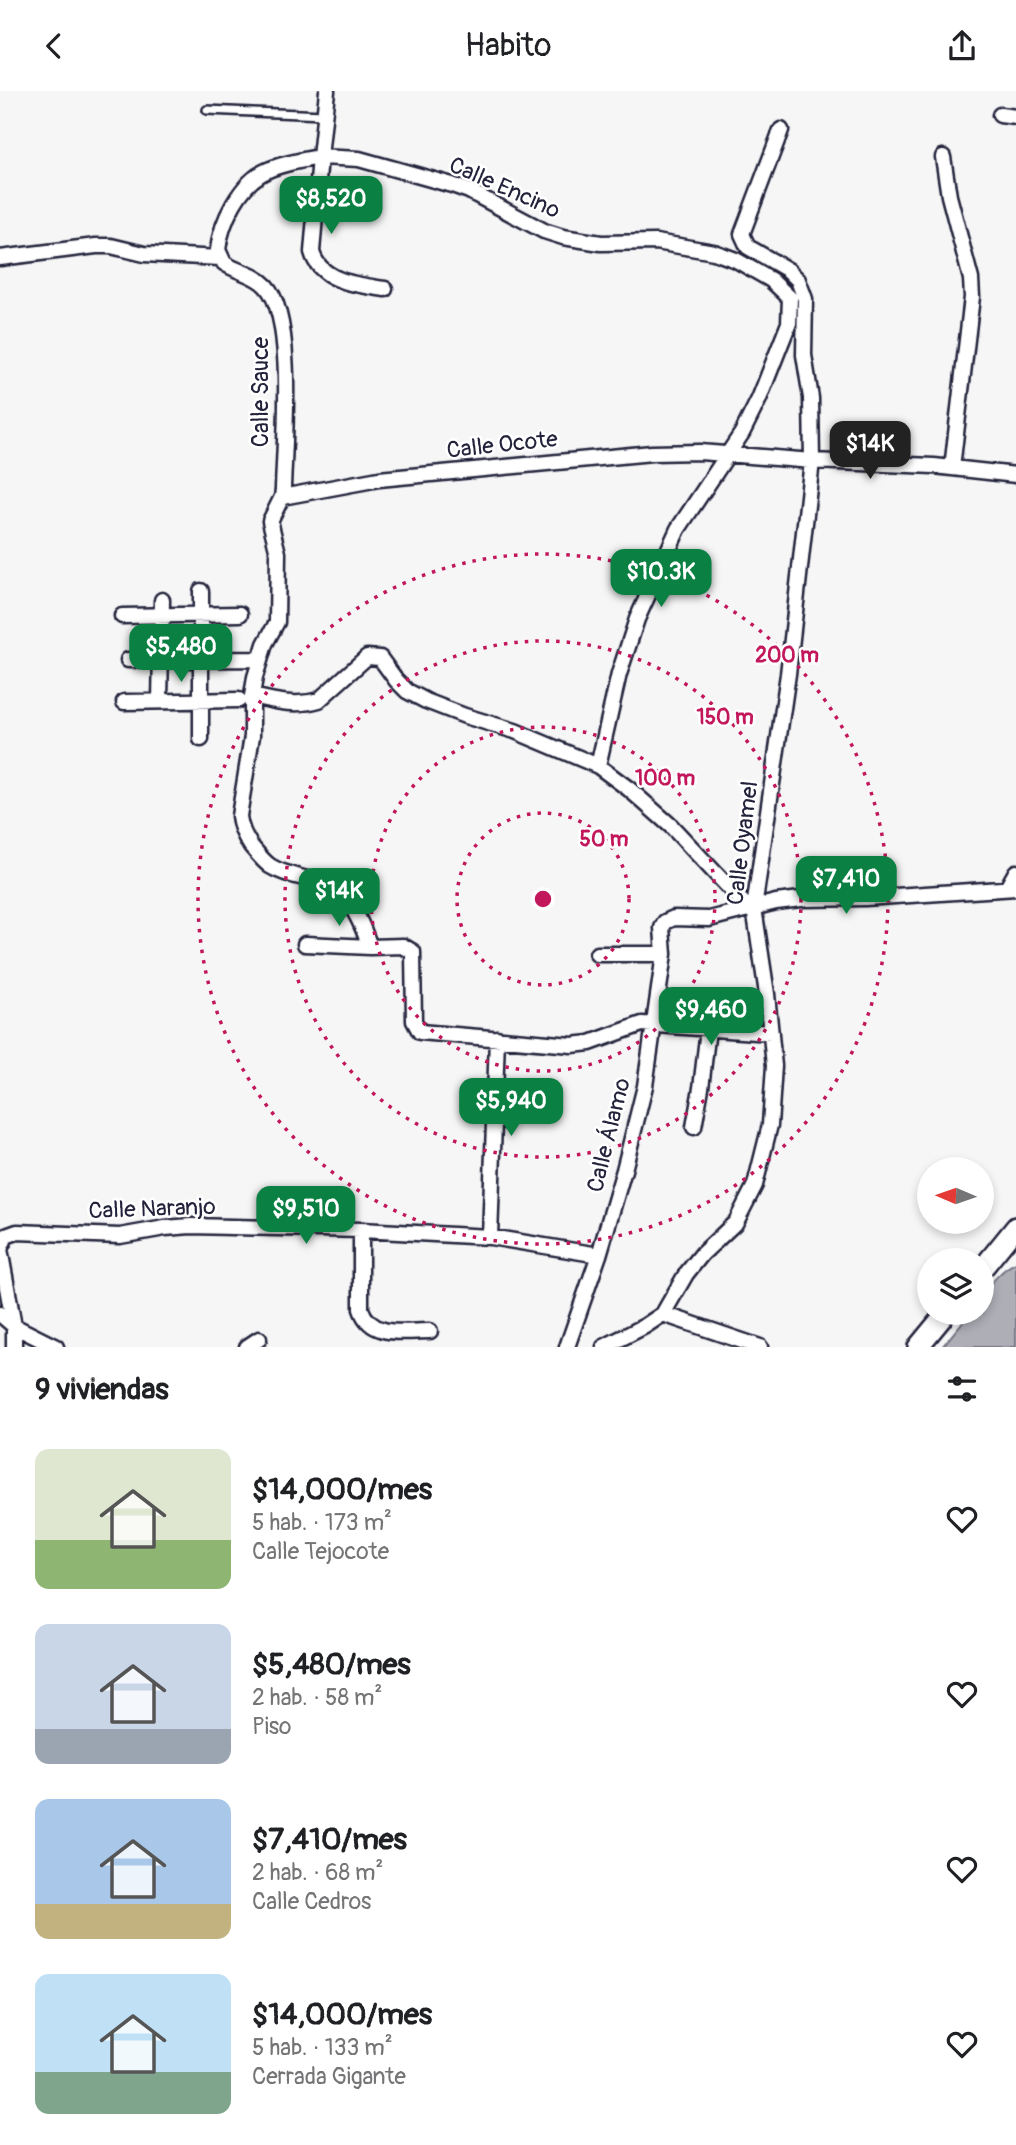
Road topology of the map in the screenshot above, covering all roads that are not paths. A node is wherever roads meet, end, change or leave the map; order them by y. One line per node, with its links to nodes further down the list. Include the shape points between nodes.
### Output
1 (327, 91): 3 (street)
2 (207, 110): 3 (lane)
3 (324, 115): 7 (street)
4 (1000, 115): 5 (street)
5 (1016, 117)
6 (781, 130): 13 (street, Calle Oyamel, via 743,239 748,247 788,270 798,280 805,299)
7 (320, 157): 10 (street, via 267,170 249,184 229,215 219,244); 11 (street, via 312,252 315,263 352,284); 12 (street, Calle Encino, via 359,159 453,185 563,237 601,243 656,242 715,252 771,280 792,303 789,323 759,399)
8 (943, 157): 14 (street, via 972,297)
9 (0, 258): 10 (street, via 111,246 144,254)
10 (220, 258): 16 (street, Calle Sauce, via 230,268 259,279 273,294 280,314 285,356)
11 (385, 289)
12 (728, 454): 13 (street, Calle Ocote); 16 (street, Calle Ocote, via 652,453 552,461 379,479); 32 (street, via 678,529 656,574 619,674)
13 (812, 461): 14 (street, Calle Ocote); 35 (street, Calle Oyamel, via 788,674)
14 (952, 468): 15 (street, Calle Ocote)
15 (1016, 475)
16 (282, 497): 24 (street, Calle Sauce, via 270,521 279,569 277,622)
17 (201, 591): 19 (street)
18 (162, 600): 21 (street)
19 (201, 614): 20 (street); 21 (street); 23 (street)
20 (240, 614)
21 (161, 615): 22 (street); 26 (street)
22 (122, 617)
23 (202, 659): 24 (street); 26 (street); 29 (street)
24 (260, 659): 27 (street, Calle Sauce)
25 (128, 660): 26 (street)
26 (161, 660): 28 (street)
27 (245, 698): 29 (street); 32 (street, via 310,703 366,657 380,658 407,691 426,701); 37 (street, Calle Sauce, via 251,736 239,816 244,835 271,867 317,880 344,896)
28 (160, 701): 29 (street); 30 (street)
29 (201, 701): 31 (street)
30 (124, 702)
31 (201, 739)
32 (598, 766): 35 (street, via 671,826)
33 (1016, 872): 34 (street)
34 (1012, 888): 35 (street, via 801,899)
35 (751, 909): 39 (street, Calle Álamo, via 709,919 665,922); 42 (street, Calle Oyamel)
36 (305, 944): 37 (street)
37 (370, 947): 43 (street, via 403,946 414,952 416,1028 426,1033)
38 (597, 954): 39 (street)
39 (664, 954): 40 (street, Calle Álamo)
40 (654, 1024): 41 (street); 43 (street, via 636,1025 581,1044); 48 (street, Calle Álamo, via 645,1086)
41 (708, 1030): 42 (street); 44 (street)
42 (771, 1033): 51 (street, Calle Oyamel, via 773,1098 755,1185 736,1222 686,1274)
43 (497, 1038): 47 (street)
44 (694, 1127)
45 (361, 1230): 47 (street, Calle Naranjo); 53 (street, Calle Naranjo, via 191,1226 120,1236 17,1232 3,1240 0,1249); 54 (street, via 363,1317 381,1331)
46 (1014, 1233): 49 (main road)
47 (490, 1237): 48 (street, Calle Naranjo)
48 (599, 1255): 57 (street, Calle Álamo)
49 (994, 1256)
50 (0, 1314): 53 (street)
51 (663, 1314): 58 (street, Calle Oyamel); 59 (street)
52 (936, 1325): 60 (main road)
53 (14, 1326): 55 (street); 56 (street)
54 (430, 1331)
55 (14, 1347)
56 (56, 1347)
57 (567, 1347)
58 (604, 1347)
59 (760, 1347)
60 (918, 1347)

